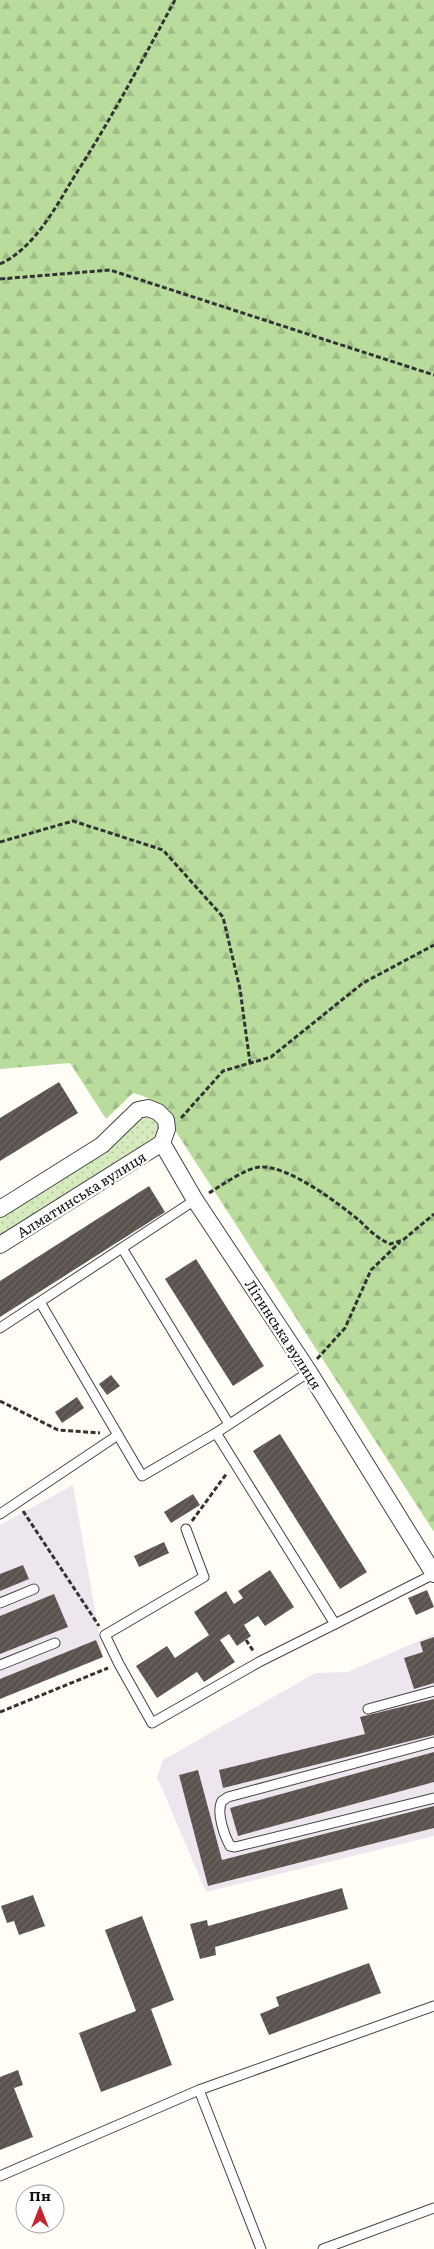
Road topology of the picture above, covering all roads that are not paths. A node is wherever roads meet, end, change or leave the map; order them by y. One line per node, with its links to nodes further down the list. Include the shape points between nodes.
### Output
1 (162, 1143): 2 (street, Літинська вулиця); 3 (street, via 168,1130 166,1120 148,1108 138,1110 102,1145); 4 (street, Алматинська вулиця)
2 (195, 1200): 5 (lane); 8 (street, Літинська вулиця)
3 (0, 1209)
4 (0, 1245)
5 (122, 1248): 6 (lane); 9 (lane)
6 (40, 1302): 7 (lane); 11 (lane)
7 (0, 1328)
8 (308, 1369): 9 (lane); 14 (street, Літинська вулиця)
9 (229, 1424): 10 (lane)
10 (216, 1433): 11 (lane, via 142,1476); 17 (lane)
11 (118, 1435): 12 (lane)
12 (0, 1514)
13 (186, 1529): 17 (lane, via 204,1577 105,1635 152,1723 259,1662)
14 (434, 1574): 17 (lane)
15 (34, 1589): 16 (lane)
16 (0, 1603)
17 (335, 1624)
18 (55, 1643): 19 (lane)
19 (0, 1665)
20 (434, 1691): 21 (lane)
21 (368, 1709)
22 (434, 1742): 23 (lane, via 228,1797 219,1805 227,1841 235,1848)
23 (434, 1798)
24 (434, 2006): 25 (lane)
25 (200, 2090): 26 (lane); 28 (lane)
26 (0, 2176)
27 (434, 2208): 29 (lane)
28 (261, 2249)
29 (323, 2249)

